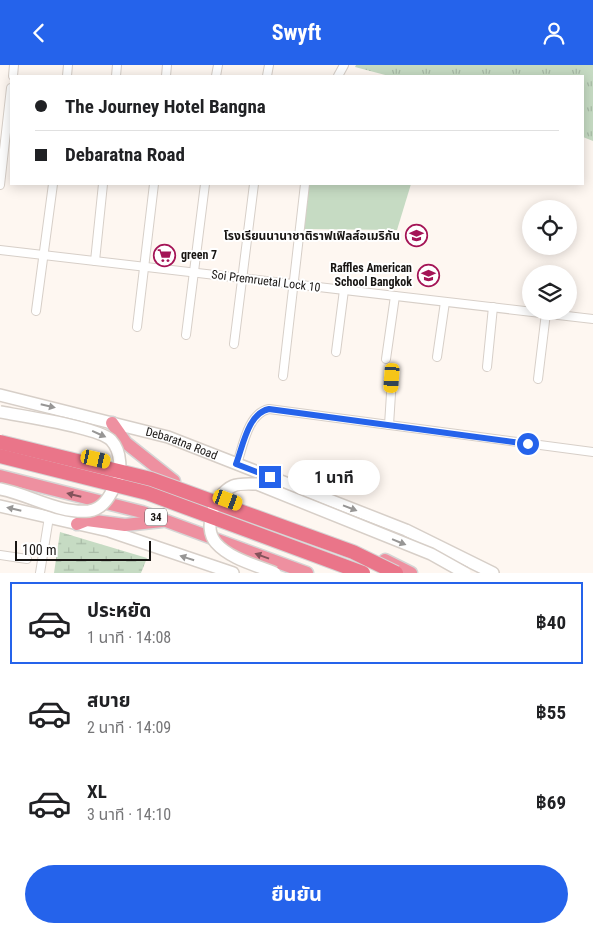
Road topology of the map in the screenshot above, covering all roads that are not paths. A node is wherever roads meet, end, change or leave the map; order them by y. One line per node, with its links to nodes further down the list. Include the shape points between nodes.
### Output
1 (10, 98): 2 (street)
2 (0, 185)
3 (52, 185): 10 (street)
4 (103, 185): 11 (street)
5 (154, 185): 12 (street)
6 (205, 185): 13 (street)
7 (254, 185): 14 (street)
8 (305, 185): 15 (street)
9 (0, 250): 10 (street, Soi Premruetal Lock 10)
10 (43, 255): 11 (street, Soi Premruetal Lock 10); 21 (street)
11 (94, 261): 12 (street, Soi Premruetal Lock 10)
12 (144, 267): 13 (street, Soi Premruetal Lock 10); 25 (street)
13 (195, 272): 14 (street, Soi Premruetal Lock 10); 26 (street)
14 (244, 278): 15 (street, Soi Premruetal Lock 10); 27 (street)
15 (293, 284): 16 (street, Soi Premruetal Lock 10); 32 (street)
16 (344, 290): 17 (street, Soi Premruetal Lock 10); 28 (street)
17 (395, 296): 18 (street, Soi Premruetal Lock 10); 30 (street)
18 (445, 302): 19 (street, Soi Premruetal Lock 10); 29 (street)
19 (493, 307): 20 (street, Soi Premruetal Lock 10); 31 (street)
20 (522, 310)
21 (36, 311)
22 (577, 317): 23 (street, Soi Premruetal Lock 10)
23 (593, 319)
24 (545, 320): 34 (street)
25 (137, 327)
26 (186, 335)
27 (234, 344)
28 (336, 352)
29 (438, 357)
30 (386, 359)
31 (487, 367)
32 (282, 376)
33 (392, 378): 38 (street)
34 (538, 379)
35 (0, 395): 37 (main road, Debaratna Road, one-way to 37)
36 (0, 412): 47 (main road, one-way to 47, bridge, via 90,430 110,439 120,455 118,480 107,501 90,511 71,510)
37 (112, 423): 43 (main road, Debaratna Road, via 168,437); 46 (highway, via 126,443)
38 (389, 425): 41 (street); 43 (street, via 269,409 261,411 254,417)
39 (0, 437): 46 (highway, via 153,473)
40 (0, 442): 60 (highway, bridge, via 151,479 353,552)
41 (593, 452)
42 (0, 456): 59 (highway, bridge, via 147,493)
43 (236, 464): 63 (main road, Debaratna Road, one-way to 63, via 406,530)
44 (0, 465): 58 (highway, bridge, via 144,501)
45 (0, 476): 50 (highway, 34, one-way to 45)
46 (174, 481): 61 (highway, via 355,546)
47 (0, 489)
48 (0, 506): 49 (main road, 34, one-way to 48)
49 (49, 517): 51 (main road, 34); 54 (street)
50 (167, 521): 51 (highway, via 125,525 87,520); 57 (highway, 34, one-way to 50)
51 (78, 524): 55 (main road, 34, one-way to 51, via 109,531)
52 (0, 555): 53 (street)
53 (27, 559)
54 (40, 573)
55 (233, 573)
56 (275, 573): 62 (main road, one-way to 62, bridge, via 237,558 215,542 210,523 216,501 233,486 257,484 430,555)
57 (308, 573)
58 (342, 573)
59 (363, 573)
60 (396, 573)
61 (411, 573)
62 (465, 573)
63 (493, 573)

